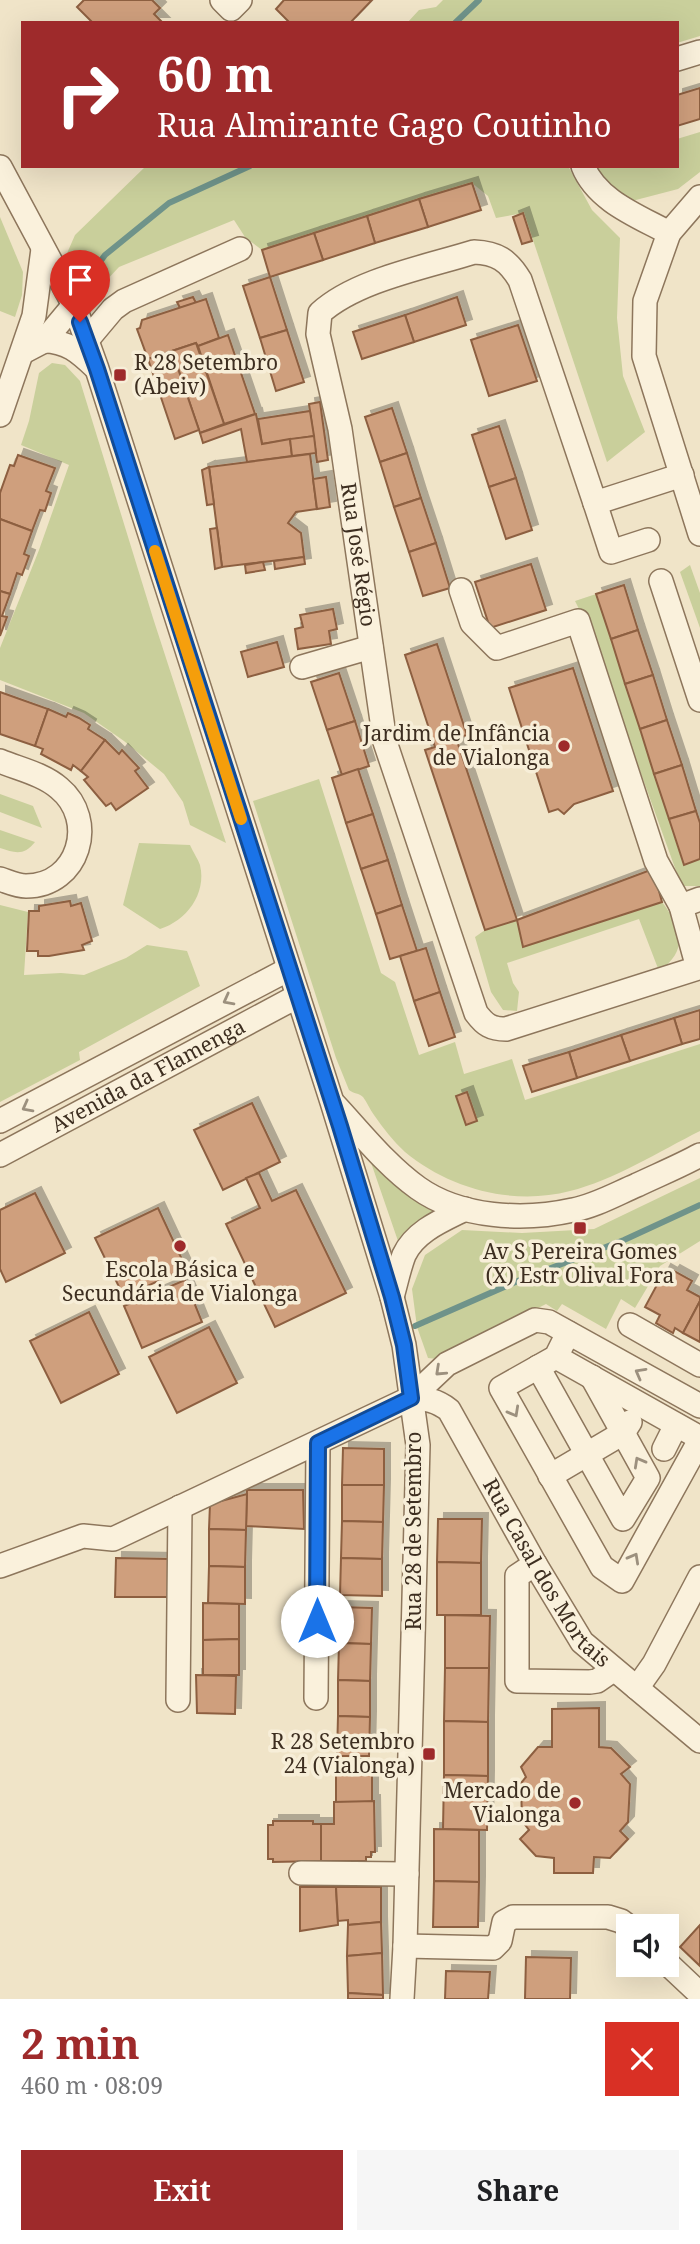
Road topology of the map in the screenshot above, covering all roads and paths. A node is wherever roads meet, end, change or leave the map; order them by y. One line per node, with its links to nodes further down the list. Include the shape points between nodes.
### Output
1 (222, 0): 2 (street, via 231,9)
2 (240, 0)
3 (700, 52): 4 (street)
4 (679, 59)
5 (0, 167): 9 (street, Rua 28 de Setembro)
6 (584, 168): 8 (street, via 595,188)
7 (700, 197): 8 (street)
8 (670, 233): 18 (street, via 645,301 644,356)
9 (43, 249): 11 (street, Rua 28 de Setembro); 12 (street)
10 (240, 249): 13 (street, via 124,301)
11 (74, 305): 12 (street, via 49,308); 13 (street, Rua 28 de Setembro); 14 (street)
12 (34, 316): 15 (street)
13 (87, 340): 16 (street, Rua 28 de Setembro)
14 (44, 341): 15 (street); 16 (street, via 69,346)
15 (23, 352): 17 (street)
16 (97, 369): 30 (street, Rua 28 de Setembro)
17 (0, 414)
18 (682, 475): 19 (street); 20 (street)
19 (595, 503): 21 (street, Rua José Régio, via 611,552); 24 (street, Rua José Régio, via 520,280 501,257 474,252 354,289 334,300 320,313 318,334 340,429)
20 (700, 534)
21 (648, 540)
22 (661, 581): 26 (street)
23 (461, 590): 29 (street, via 472,623 497,648 578,621 656,861)
24 (371, 647): 25 (street); 29 (street, Rua José Régio, via 385,742 476,1013 484,1024 506,1029 698,968)
25 (302, 667)
26 (700, 700)
27 (0, 761): 28 (street, via 60,788 75,811 80,835 70,866 50,881 25,886)
28 (0, 879)
29 (690, 902)
30 (289, 969): 31 (street, Rua 28 de Setembro); 33 (street, Avenida da Flamenga, one-way to 33)
31 (298, 996): 32 (street, Rua 28 de Setembro); 34 (street, Avenida da Flamenga)
32 (332, 1102): 36 (street, via 405,1178 429,1195); 37 (street, Rua 28 de Setembro)
33 (0, 1121)
34 (0, 1155)
35 (700, 1155): 36 (street, via 574,1210 518,1215)
36 (464, 1209): 37 (street, via 414,1241 404,1255)
37 (392, 1297): 43 (street, Rua 28 de Setembro)
38 (629, 1325): 41 (street)
39 (568, 1333): 40 (street); 43 (street, one-way to 43, via 536,1320 447,1364); 45 (street, one-way to 39)
40 (547, 1362): 42 (street); 51 (street); 52 (street, one-way to 52, via 501,1388)
41 (700, 1365)
42 (592, 1377): 44 (street); 47 (street)
43 (411, 1398): 49 (street); 54 (street, Rua Casal dos Mortais, via 438,1401 449,1410); 63 (street, Rua 28 de Setembro, via 418,1445)
44 (640, 1405): 46 (street); 47 (street)
45 (700, 1406)
46 (676, 1425): 48 (street); 50 (street)
47 (623, 1433): 51 (street); 51 (street, one-way to 47, via 623,1518 648,1478)
48 (700, 1439): 52 (street, one-way to 48, via 602,1567 622,1581)
49 (318, 1443): 53 (street); 59 (street)
50 (664, 1449)
51 (587, 1455): 52 (street)
52 (550, 1476)
53 (180, 1507): 55 (street, via 113,1539 83,1536); 60 (street)
54 (535, 1564): 57 (street, Rua Casal dos Mortais, via 582,1642); 57 (street, via 517,1576 517,1681 590,1682)
55 (0, 1566)
56 (700, 1577): 58 (street)
57 (613, 1670): 58 (street, Rua Casal dos Mortais)
58 (637, 1688): 61 (street, Rua Casal dos Mortais)
59 (317, 1698)
60 (178, 1700)
61 (697, 1731)
62 (301, 1872): 63 (street)
63 (407, 1874): 65 (street, Rua 28 de Setembro)
64 (616, 1919): 65 (street, via 513,1917 504,1922 500,1941 493,1948)
65 (405, 1946): 68 (street, Rua 28 de Setembro)
66 (679, 1974): 67 (street)
67 (700, 1994)
68 (401, 1999)

